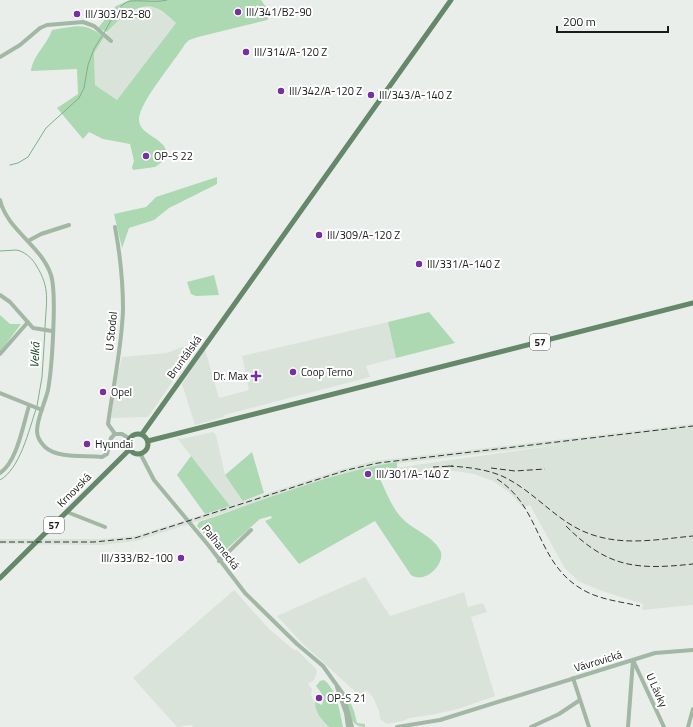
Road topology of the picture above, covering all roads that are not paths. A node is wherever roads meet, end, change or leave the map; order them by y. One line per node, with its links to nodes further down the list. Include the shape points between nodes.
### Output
1 (451, 0): 17 (main road, Bruntálská)
2 (111, 41): 3 (street, via 94,26 83,22 47,25)
3 (0, 57)
4 (0, 202): 7 (street, via 11,222)
5 (69, 225): 7 (street)
6 (115, 227): 16 (street, U Stodol, via 121,259 123,308 108,424)
7 (28, 241): 11 (street, via 43,259 50,274 53,291)
8 (0, 296): 10 (street, via 10,302)
9 (693, 303): 19 (main road, 57)
10 (28, 322): 11 (street, via 33,328); 12 (street)
11 (50, 331): 15 (street, via 48,387)
12 (0, 354)
13 (0, 393): 14 (street)
14 (30, 406): 15 (street); 22 (street, via 14,455 5,470)
15 (41, 410): 16 (street, via 38,435 44,445 52,451 103,457)
16 (115, 434): 18 (street, via 122,434)
17 (142, 434): 18 (main road, via 136,434); 19 (main road)
18 (130, 439): 20 (main road, via 127,444)
19 (148, 441): 21 (main road, via 148,446)
20 (129, 450): 21 (main road, via 133,454); 23 (main road, Krnovská / 57)
21 (140, 453): 26 (street, Palhanecká, via 154,480)
22 (0, 473)
23 (67, 512): 24 (street); 27 (main road, Krnovská / 57)
24 (105, 527)
25 (251, 530): 26 (street)
26 (219, 561): 31 (street, Palhanecká, via 245,593 323,666)
27 (0, 578)
28 (693, 650): 29 (street, Vávrovická, via 655,653)
29 (633, 660): 30 (street, Vávrovická); 39 (street); 40 (street, U Lávky)
30 (573, 678): 32 (street); 36 (street, Vávrovická, via 440,720)
31 (337, 686): 34 (street); 35 (street, via 347,704)
32 (580, 700): 37 (street, via 559,714); 38 (street)
33 (693, 709): 41 (street)
34 (348, 727)
35 (352, 727)
36 (398, 727)
37 (531, 727)
38 (589, 727)
39 (628, 727)
40 (664, 727)
41 (688, 727)

